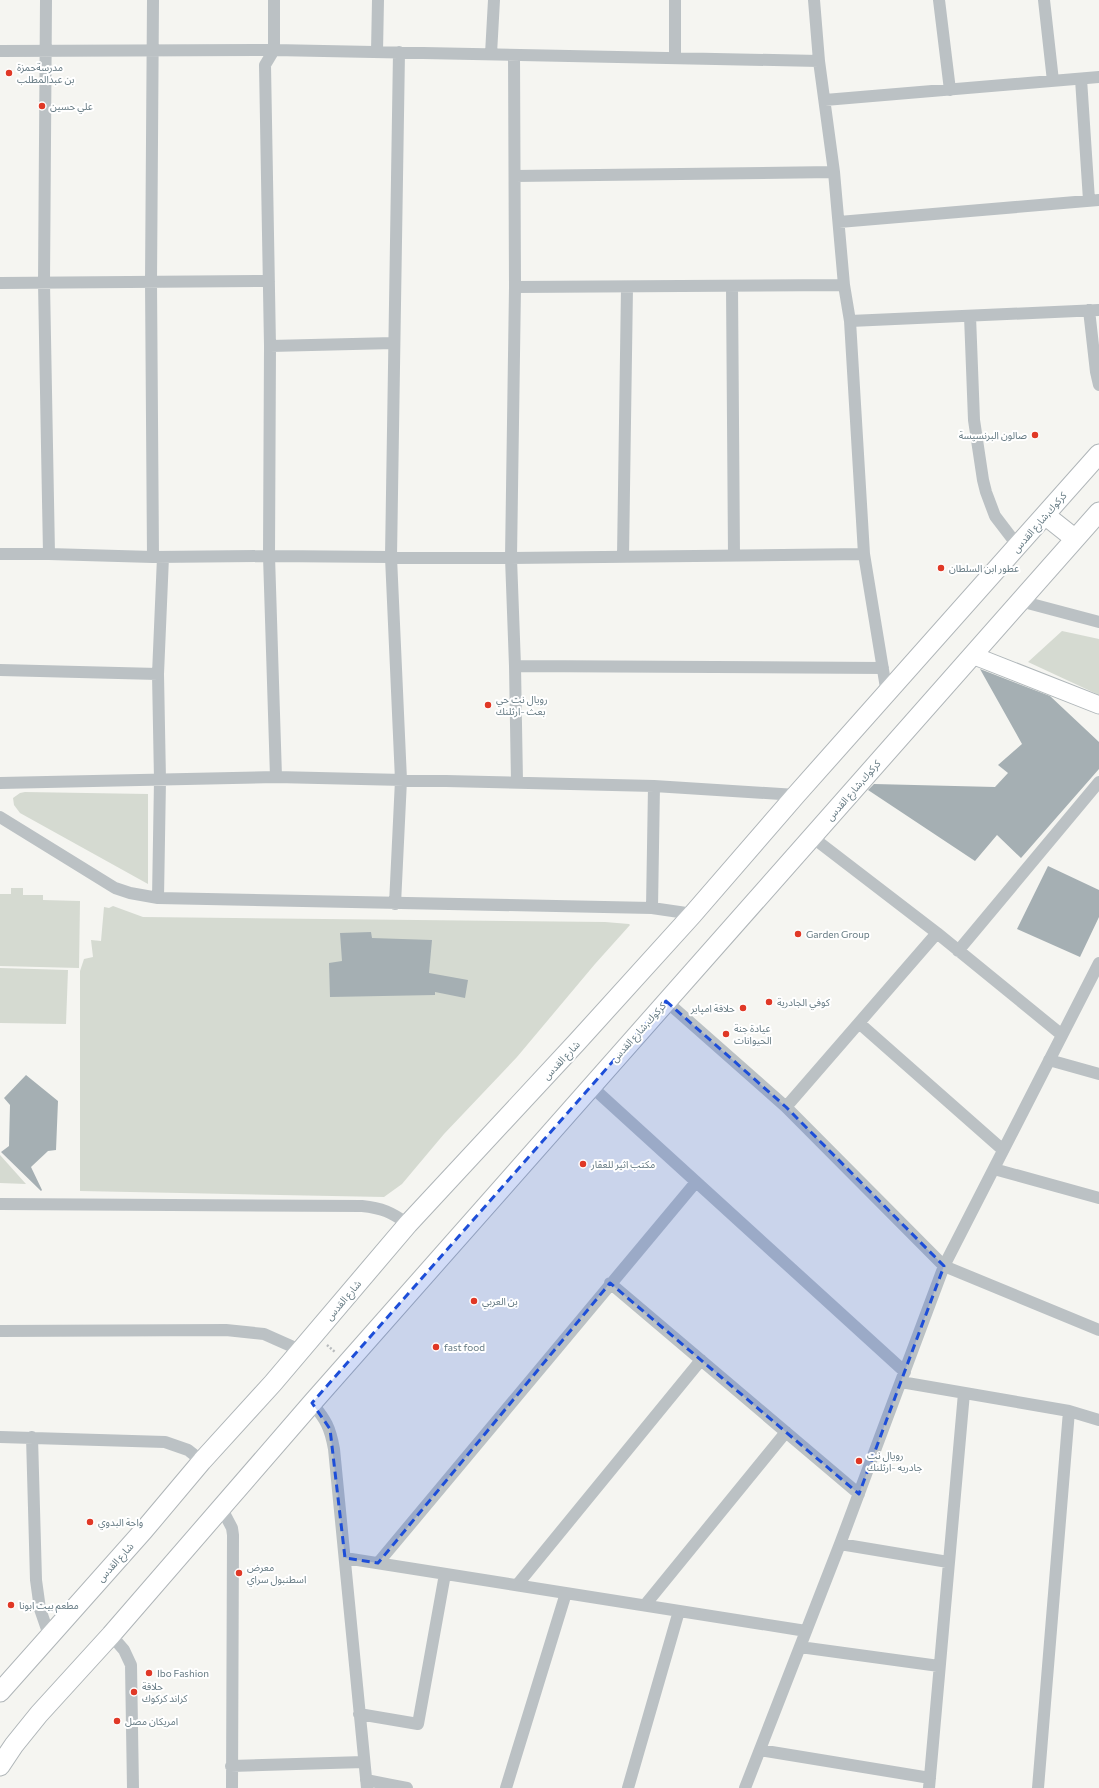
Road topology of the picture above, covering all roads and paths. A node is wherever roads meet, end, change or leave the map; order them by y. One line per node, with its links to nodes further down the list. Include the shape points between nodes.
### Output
1 (46, 0): 13 (street)
2 (153, 0): 12 (street)
3 (274, 0): 10 (street)
4 (378, 0): 14 (street)
5 (494, 0): 16 (street)
6 (675, 0): 18 (street)
7 (814, 0): 19 (street)
8 (939, 0): 23 (street)
9 (1044, 0): 22 (street)
10 (274, 50): 12 (street); 14 (street); 29 (street, via 265,65)
11 (0, 51): 13 (street)
12 (152, 51): 13 (street); 30 (street)
13 (47, 52): 32 (street)
14 (377, 52): 15 (street)
15 (399, 52): 16 (street); 40 (street)
16 (491, 54): 17 (street)
17 (514, 55): 18 (street); 26 (street)
18 (676, 58): 19 (street)
19 (819, 61): 24 (street)
20 (1099, 78): 21 (street)
21 (1081, 79): 22 (street); 27 (street)
22 (1053, 81): 23 (street)
23 (950, 90): 24 (street)
24 (825, 100): 25 (street)
25 (834, 172): 26 (street); 28 (street)
26 (515, 176): 35 (street)
27 (1094, 200): 28 (street)
28 (839, 222): 33 (street)
29 (269, 281): 30 (street); 41 (street)
30 (151, 282): 32 (street); 53 (street)
31 (0, 283): 32 (street)
32 (44, 283): 49 (street)
33 (844, 285): 34 (street); 39 (street)
34 (732, 286): 36 (street); 52 (street)
35 (515, 287): 36 (street); 56 (street)
36 (627, 287): 55 (street)
37 (1094, 310): 38 (street); 42 (street, via 1096,372)
38 (970, 316): 39 (street); 47 (street, via 974,420 983,480 995,516)
39 (850, 321): 50 (street)
40 (394, 343): 41 (street); 54 (street)
41 (270, 346): 51 (street)
42 (1099, 385)
43 (1099, 454): 45 (main road, كركوك,شارع القدس)
44 (1099, 512): 46 (main road, كركوك,شارع القدس)
45 (1045, 515): 46 (main road); 47 (main road, كركوك,شارع القدس)
46 (1074, 538): 57 (main road, كركوك,شارع القدس)
47 (1018, 546): 64 (main road, كركوك,شارع القدس)
48 (0, 554): 49 (street)
49 (50, 554): 53 (street)
50 (864, 554): 52 (street); 61 (street)
51 (269, 556): 53 (street); 54 (street); 66 (street)
52 (734, 556): 55 (street)
53 (158, 557): 63 (street)
54 (391, 557): 56 (street); 68 (street)
55 (623, 557): 56 (street)
56 (511, 558): 60 (street)
57 (1020, 601): 58 (street); 59 (main road, كركوك,شارع القدس)
58 (1099, 622)
59 (972, 655): 65 (street); 75 (main road, كركوك,شارع القدس)
60 (515, 666): 61 (street); 69 (street)
61 (883, 668): 64 (street)
62 (0, 670): 63 (street)
63 (158, 674): 67 (street)
64 (887, 694): 73 (main road, كركوك,شارع القدس)
65 (1099, 705)
66 (276, 777): 67 (street); 68 (street)
67 (160, 780): 71 (street); 76 (street)
68 (401, 780): 69 (street); 77 (street)
69 (517, 782): 72 (street)
70 (1099, 782): 81 (street)
71 (0, 783)
72 (654, 786): 73 (street); 78 (street)
73 (796, 795): 79 (main road, كركوك,شارع القدس)
74 (0, 817): 76 (street, via 115,888)
75 (812, 837): 80 (street); 83 (main road, كركوك,شارع القدس)
76 (158, 898): 77 (street)
77 (396, 904): 78 (street)
78 (652, 908): 79 (street)
79 (693, 914): 95 (main road, شارع القدس)
80 (937, 933): 81 (street); 84 (street)
81 (958, 951): 85 (street)
82 (1099, 963): 85 (street)
83 (666, 1001): 88 (main road, كركوك,شارع القدس); 89 (street)
84 (859, 1023): 89 (street); 90 (street)
85 (1062, 1035): 86 (street)
86 (1049, 1060): 87 (street); 90 (street)
87 (1099, 1074)
88 (592, 1086): 92 (street); 103 (main road)
89 (786, 1106): 96 (street)
90 (1003, 1150): 91 (street)
91 (994, 1168): 93 (street); 96 (street)
92 (696, 1182): 97 (street); 104 (street)
93 (1099, 1198)
94 (0, 1204): 95 (street, via 362,1206 392,1213)
95 (408, 1224): 100 (main road, شارع القدس)
96 (944, 1266): 98 (street); 104 (street)
97 (610, 1283): 102 (street); 118 (street)
98 (1099, 1330)
99 (0, 1331): 101 (street, via 226,1330 264,1334)
100 (314, 1334): 101 (main road, شارع القدس); 103 (path)
101 (300, 1350): 112 (main road, شارع القدس)
102 (701, 1360): 109 (street); 120 (street)
103 (348, 1363): 106 (main road)
104 (903, 1377): 105 (street); 113 (street)
105 (964, 1393): 107 (street); 117 (street)
106 (312, 1403): 114 (main road); 116 (street, via 324,1417 330,1430)
107 (1069, 1411): 108 (street); 144 (street)
108 (1099, 1420)
109 (786, 1432): 113 (street); 122 (street)
110 (0, 1437): 111 (street)
111 (32, 1437): 112 (street, via 165,1442 188,1450); 125 (street, via 36,1580 40,1609)
112 (202, 1461): 125 (main road, شارع القدس, via 144,1530)
113 (859, 1494): 115 (street)
114 (222, 1509): 126 (main road); 135 (street, via 233,1535)
115 (840, 1544): 117 (street); 124 (street)
116 (345, 1558): 118 (street); 130 (street)
117 (948, 1562): 128 (street)
118 (378, 1563): 119 (street)
119 (445, 1574): 120 (street); 130 (street, via 418,1724)
120 (517, 1585): 121 (street)
121 (566, 1593): 122 (street); 141 (street)
122 (645, 1605): 123 (street)
123 (679, 1611): 124 (street); 142 (street)
124 (806, 1631): 127 (street)
125 (49, 1635): 129 (main road, شارع القدس)
126 (112, 1635): 132 (main road); 138 (street, via 124,1650 131,1665)
127 (800, 1647): 128 (street); 131 (street)
128 (939, 1666): 136 (street)
129 (0, 1692)
130 (359, 1714): 133 (street)
131 (760, 1750): 136 (street); 143 (street)
132 (7, 1751): 134 (main road)
133 (364, 1762): 135 (street); 137 (street)
134 (0, 1766)
135 (231, 1766): 139 (street)
136 (929, 1783)
137 (366, 1784): 140 (street)
138 (133, 1788)
139 (232, 1788)
140 (407, 1788)
141 (506, 1788)
142 (628, 1788)
143 (745, 1788)
144 (1038, 1788)

